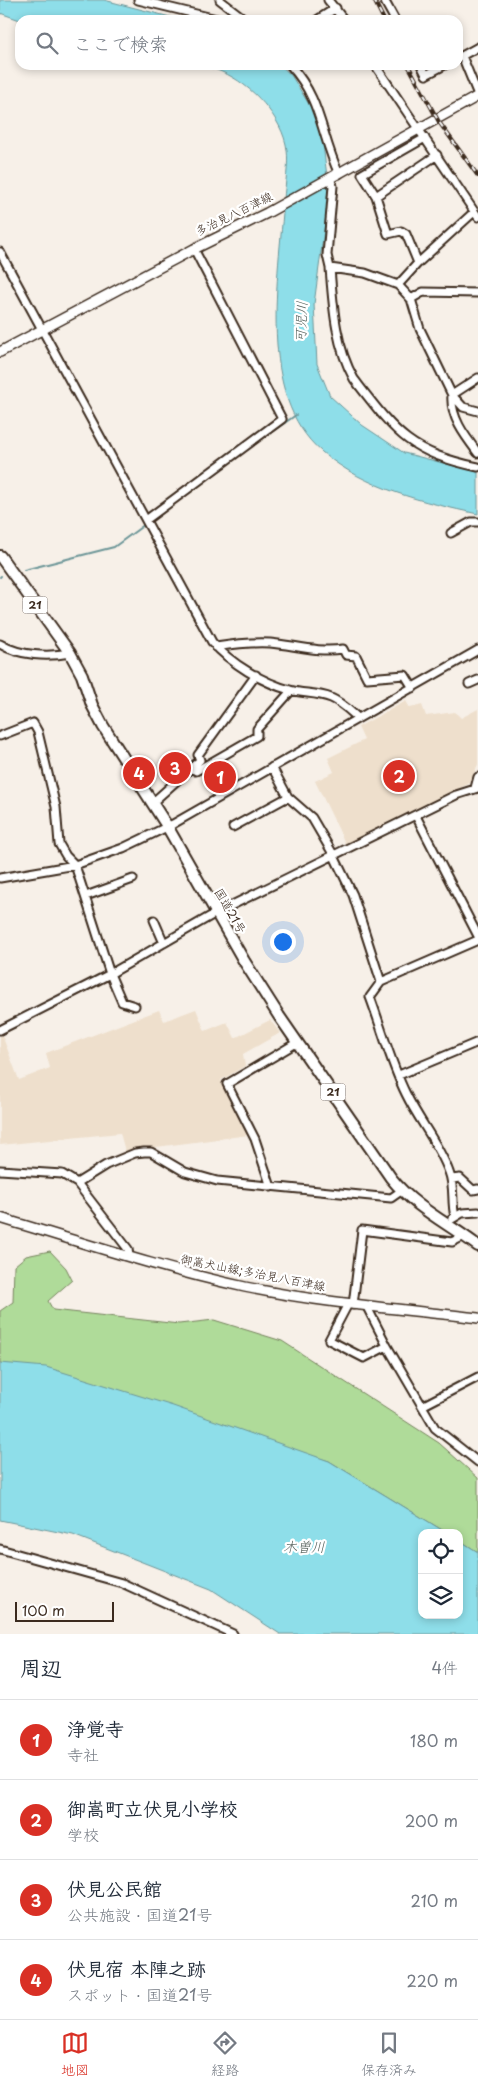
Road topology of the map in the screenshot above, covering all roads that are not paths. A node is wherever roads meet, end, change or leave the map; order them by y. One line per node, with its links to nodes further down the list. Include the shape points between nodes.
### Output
1 (138, 0): 6 (street)
2 (220, 0): 7 (street)
3 (328, 0): 5 (street)
4 (384, 0): 10 (street)
5 (336, 8): 8 (street); 9 (street)
6 (200, 15)
7 (240, 15)
8 (325, 15)
9 (341, 15)
10 (393, 15)
11 (478, 47): 12 (street)
12 (463, 55)
13 (463, 63): 18 (street)
14 (294, 70): 22 (street, via 316,104 331,156)
15 (379, 70): 19 (street)
16 (424, 70): 17 (street, via 426,75)
17 (436, 70)
18 (478, 95): 19 (main road, 多治見八百津線)
19 (420, 129): 20 (street); 22 (main road, 多治見八百津線)
20 (426, 138): 21 (street); 24 (street, via 362,174)
21 (437, 155): 24 (street); 25 (street)
22 (340, 174): 23 (main road, 多治見八百津線)
23 (330, 179): 26 (main road, 多治見八百津線); 29 (street, via 333,186 327,255)
24 (376, 196): 28 (street, via 388,234 401,231 406,234)
25 (476, 215): 28 (street)
26 (194, 249): 33 (main road, 多治見八百津線); 40 (street, via 282,419)
27 (0, 252): 33 (street)
28 (418, 263): 30 (street)
29 (330, 268): 30 (street, via 365,273); 39 (street, via 335,323 348,370 354,379 407,441 432,454)
30 (398, 285): 32 (street)
31 (478, 293): 32 (street, via 423,292)
32 (411, 299): 36 (street, via 420,329)
33 (42, 330): 34 (main road, 多治見八百津線); 40 (street)
34 (0, 352)
35 (478, 378): 36 (street)
36 (452, 395): 37 (street, via 464,407); 38 (street, via 450,409)
37 (478, 411)
38 (478, 453)
39 (478, 467)
40 (146, 520): 45 (street)
41 (478, 522): 42 (street)
42 (452, 533)
43 (0, 556): 47 (highway, 国道21号 / 21)
44 (0, 644): 47 (street, via 26,653)
45 (216, 647): 48 (street); 51 (street, via 236,643 271,643 330,652 343,649 346,654 356,656 366,678 406,675)
46 (478, 650): 51 (street)
47 (70, 653): 60 (highway, 国道21号 / 21, via 103,726)
48 (256, 675): 52 (street); 56 (street)
49 (478, 680): 50 (street)
50 (469, 684)
51 (412, 688): 53 (street)
52 (291, 691): 53 (street, via 314,692 333,699); 56 (street, via 257,728 257,736 196,771)
53 (358, 718): 55 (street)
54 (0, 736): 65 (street, via 33,723 56,807 59,844)
55 (272, 767): 59 (street); 62 (street)
56 (192, 768): 60 (street)
57 (478, 777): 58 (street)
58 (476, 788): 61 (street)
59 (288, 797): 63 (street); 64 (street, via 312,818)
60 (152, 803): 62 (highway, 国道21号 / 21)
61 (416, 816): 64 (street); 71 (street)
62 (167, 826): 65 (street, via 124,848); 69 (highway, 国道21号 / 21)
63 (233, 827)
64 (333, 854): 69 (street); 75 (street, via 353,895)
65 (75, 865): 66 (street); 68 (street)
66 (0, 878)
67 (133, 880): 68 (street)
68 (86, 896): 74 (street)
69 (216, 913): 73 (street); 78 (highway, 国道21号 / 21)
70 (154, 920): 73 (street)
71 (478, 936)
72 (478, 940): 75 (street)
73 (164, 943): 74 (street)
74 (110, 974): 76 (street, via 122,1002); 77 (street)
75 (380, 982): 80 (street, via 370,997)
76 (135, 1006)
77 (0, 1030)
78 (298, 1042): 84 (street, via 228,1084 255,1139); 86 (highway, 国道21号 / 21)
79 (478, 1042): 80 (street)
80 (399, 1075): 82 (street, via 406,1095 431,1135)
81 (0, 1170): 83 (street, via 62,1174)
82 (452, 1180): 85 (street, via 460,1178 473,1190); 88 (street)
83 (77, 1183): 84 (street, via 106,1165 135,1153 151,1152 202,1178); 93 (street, via 128,1249)
84 (271, 1187): 86 (street, via 391,1198)
85 (478, 1190)
86 (401, 1191): 90 (highway, 国道21号 / 21)
87 (478, 1212): 88 (street)
88 (455, 1217): 90 (street)
89 (0, 1218): 93 (main road, 御嵩犬山線;多治見八百津線)
90 (445, 1224): 91 (highway, 国道21号 / 21)
91 (464, 1236): 92 (highway, 国道21号 / 21); 94 (street, via 452,1242 362,1230)
92 (478, 1246)
93 (129, 1256): 94 (main road, 御嵩犬山線;多治見八百津線, via 245,1287)
94 (350, 1304): 95 (main road, 御嵩犬山線;多治見八百津線); 97 (street, via 329,1340 364,1358)
95 (367, 1307): 96 (main road, 御嵩犬山線;多治見八百津線); 97 (street)
96 (478, 1318)
97 (387, 1346): 99 (street)
98 (478, 1377): 99 (street)
99 (422, 1406): 100 (street, via 435,1428)
100 (478, 1462)
101 (0, 1549): 102 (street, via 122,1583)
102 (233, 1634)

